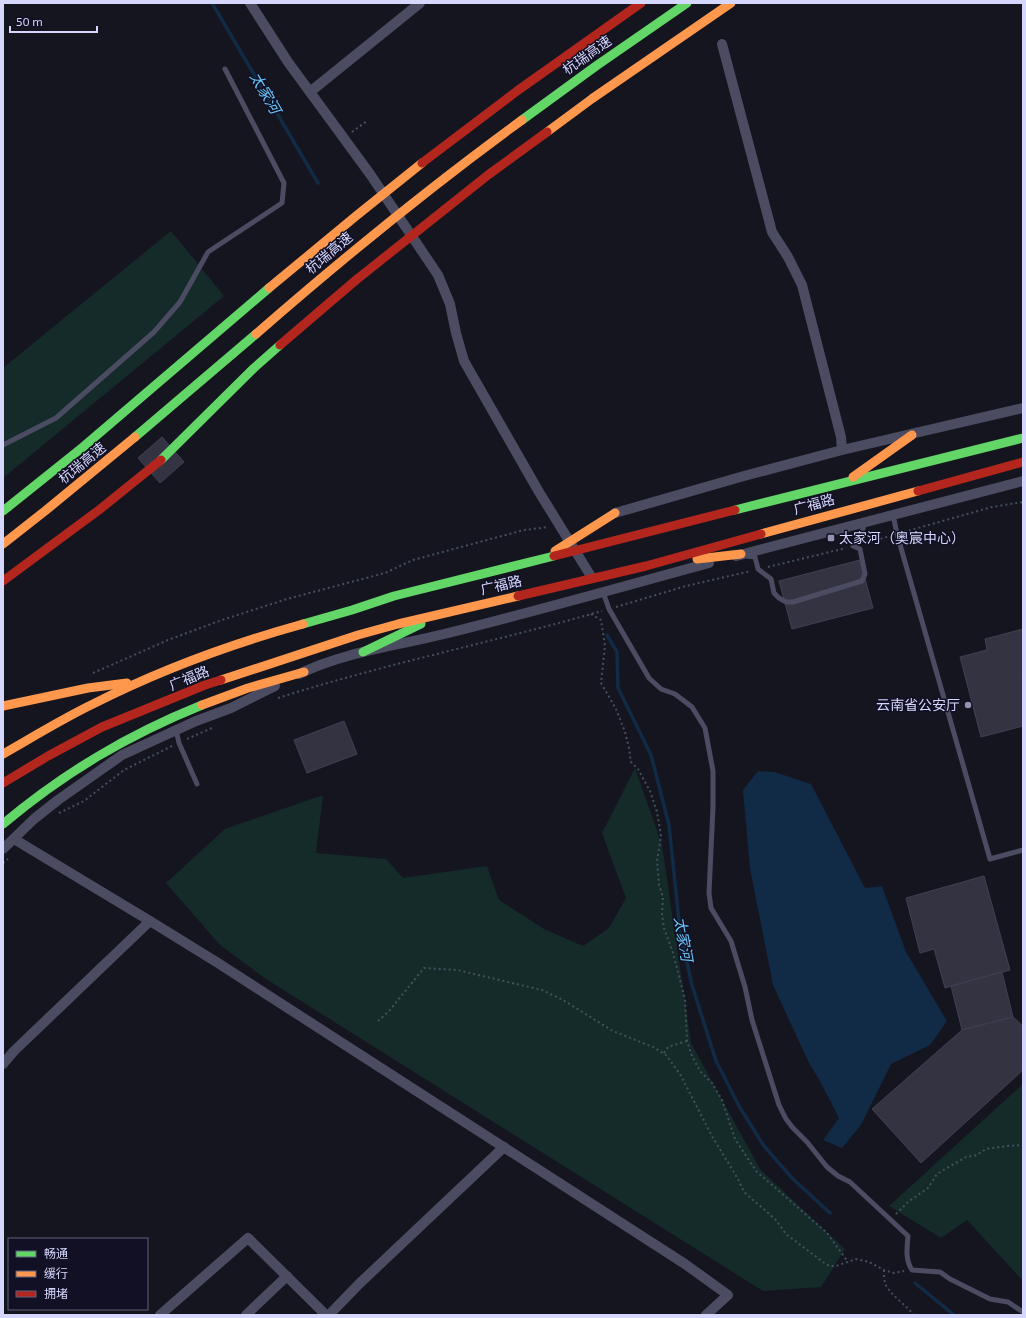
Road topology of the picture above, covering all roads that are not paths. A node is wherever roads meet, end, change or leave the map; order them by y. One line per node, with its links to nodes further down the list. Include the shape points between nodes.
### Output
1 (250, 3): 8 (street)
2 (420, 3): 8 (street)
3 (641, 3): 17 (main road, 杭瑞高速, bridge, via 494,107 371,203 115,420)
4 (687, 3): 22 (main road, 杭瑞高速, bridge, via 548,100 437,184 334,267 85,479)
5 (731, 3): 28 (main road, bridge, via 613,83 452,203 356,280 254,368 161,460 105,506)
6 (722, 44): 13 (street, via 772,232 802,285 841,437)
7 (225, 69): 12 (lane, via 284,183 282,204 208,252 180,302 154,332 56,418)
8 (310, 92): 21 (street, via 370,174 438,275 450,304 464,361)
9 (1023, 408): 10 (street)
10 (912, 435): 13 (street); 16 (main road)
11 (1023, 438): 16 (main road, 广福路)
12 (3, 445)
13 (842, 450): 18 (street)
14 (1023, 462): 26 (main road, 广福路)
15 (1023, 481): 19 (street)
16 (846, 482): 23 (main road, 广福路)
17 (3, 511)
18 (615, 513): 21 (main road)
19 (893, 515): 20 (street); 42 (lane, via 990,858)
20 (865, 522): 24 (street); 24 (lane, via 853,546 860,549 865,574 862,581 793,602 786,602 774,593 771,579 758,569 754,557)
21 (570, 542): 23 (street); 25 (main road)
22 (3, 544)
23 (576, 550): 25 (main road, 广福路); 27 (street)
24 (741, 554): 26 (main road); 29 (street)
25 (542, 559): 33 (main road, 广福路, via 394,596 270,633)
26 (646, 566): 27 (main road, 广福路)
27 (592, 578): 30 (main road, 广福路)
28 (3, 581)
29 (603, 592): 31 (street, via 442,635); 47 (lane, via 609,609 649,678 661,689 676,694 692,707 705,728 713,771 709,893 711,908 731,940 752,1020 779,1105 786,1119 827,1167 850,1182 908,1236 907,1257 912,1270 940,1272 990,1299 1008,1302)
30 (438, 614): 31 (main road); 37 (main road, 广福路, via 358,635 205,685 102,727)
31 (363, 652): 32 (street)
32 (304, 672): 35 (street, via 231,708); 39 (main road, via 214,700 116,745 53,783)
33 (139, 682): 34 (main road, via 88,688); 36 (main road, 广福路, via 92,704)
34 (3, 706)
35 (176, 730): 38 (lane); 40 (street, via 122,755 58,800)
36 (3, 754)
37 (3, 783)
38 (197, 784)
39 (3, 824)
40 (14, 839): 41 (street); 43 (street)
41 (3, 849)
42 (1023, 850)
43 (150, 921): 44 (street); 45 (street)
44 (3, 1064)
45 (504, 1148): 51 (street); 52 (street, via 728,1294)
46 (287, 1276): 48 (street, via 248,1238); 49 (street); 50 (street)
47 (1023, 1312)
48 (160, 1315)
49 (246, 1315)
50 (326, 1315)
51 (329, 1315)
52 (706, 1315)

